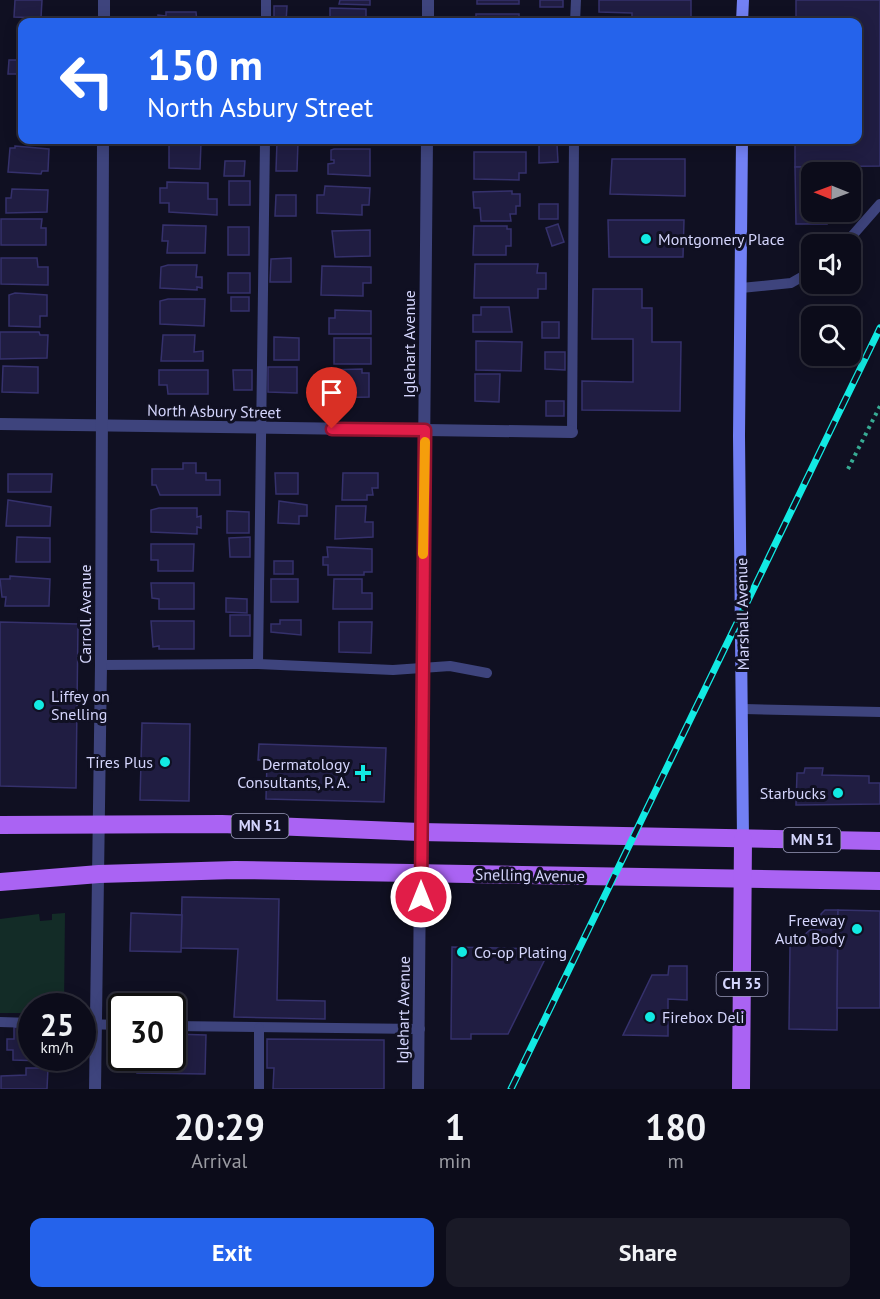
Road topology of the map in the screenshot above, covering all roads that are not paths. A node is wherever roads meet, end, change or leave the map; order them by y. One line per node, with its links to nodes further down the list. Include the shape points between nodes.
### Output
1 (104, 0): 6 (street)
2 (266, 0): 7 (lane)
3 (428, 0): 8 (street)
4 (576, 0): 9 (lane)
5 (743, 0): 10 (street)
6 (104, 18)
7 (266, 18)
8 (428, 18)
9 (575, 18)
10 (742, 18)
11 (103, 144): 21 (street, Carroll Avenue)
12 (265, 144): 22 (lane)
13 (427, 144): 23 (street, Iglehart Avenue)
14 (574, 144): 24 (lane)
15 (742, 144): 19 (street, Marshall Avenue / CH 35)
16 (880, 204): 17 (lane)
17 (854, 234)
18 (801, 277): 19 (lane, via 791,283)
19 (741, 288): 29 (street, Marshall Avenue / CH 35)
20 (0, 424): 21 (street, North Asbury Street)
21 (101, 425): 22 (street, North Asbury Street); 26 (street, Carroll Avenue)
22 (263, 428): 23 (street, North Asbury Street); 25 (lane)
23 (425, 430): 24 (street, North Asbury Street); 27 (street, Iglehart Avenue)
24 (572, 432)
25 (258, 664): 26 (lane); 27 (lane)
26 (101, 665): 31 (street, Carroll Avenue)
27 (421, 668): 28 (lane, via 450,666); 33 (street, Iglehart Avenue)
28 (487, 673)
29 (744, 709): 30 (lane); 34 (street, Marshall Avenue / CH 35)
30 (880, 712)
31 (100, 824): 32 (main road, MN 51); 33 (main road, MN 51, via 222,824); 37 (street, Carroll Avenue)
32 (0, 825)
33 (420, 832): 34 (main road, MN 51); 36 (street, Iglehart Avenue)
34 (743, 839): 35 (main road, MN 51); 38 (main road, Marshall Avenue / CH 35)
35 (880, 841)
36 (421, 873): 37 (main road, Snelling Avenue, via 235,870); 38 (main road, Snelling Avenue); 47 (street, Iglehart Avenue)
37 (99, 874): 40 (main road, Snelling Avenue); 43 (street, Carroll Avenue)
38 (743, 880): 39 (main road, Snelling Avenue); 52 (main road, Marshall Avenue / CH 35)
39 (880, 881)
40 (0, 882)
41 (0, 1022): 42 (lane)
42 (18, 1023)
43 (96, 1024): 44 (lane)
44 (108, 1024)
45 (186, 1026): 46 (lane)
46 (259, 1028): 47 (lane); 50 (lane)
47 (420, 1029): 51 (street, Iglehart Avenue)
48 (95, 1071): 49 (street, Carroll Avenue)
49 (95, 1089)
50 (259, 1089)
51 (418, 1089)
52 (741, 1089)

